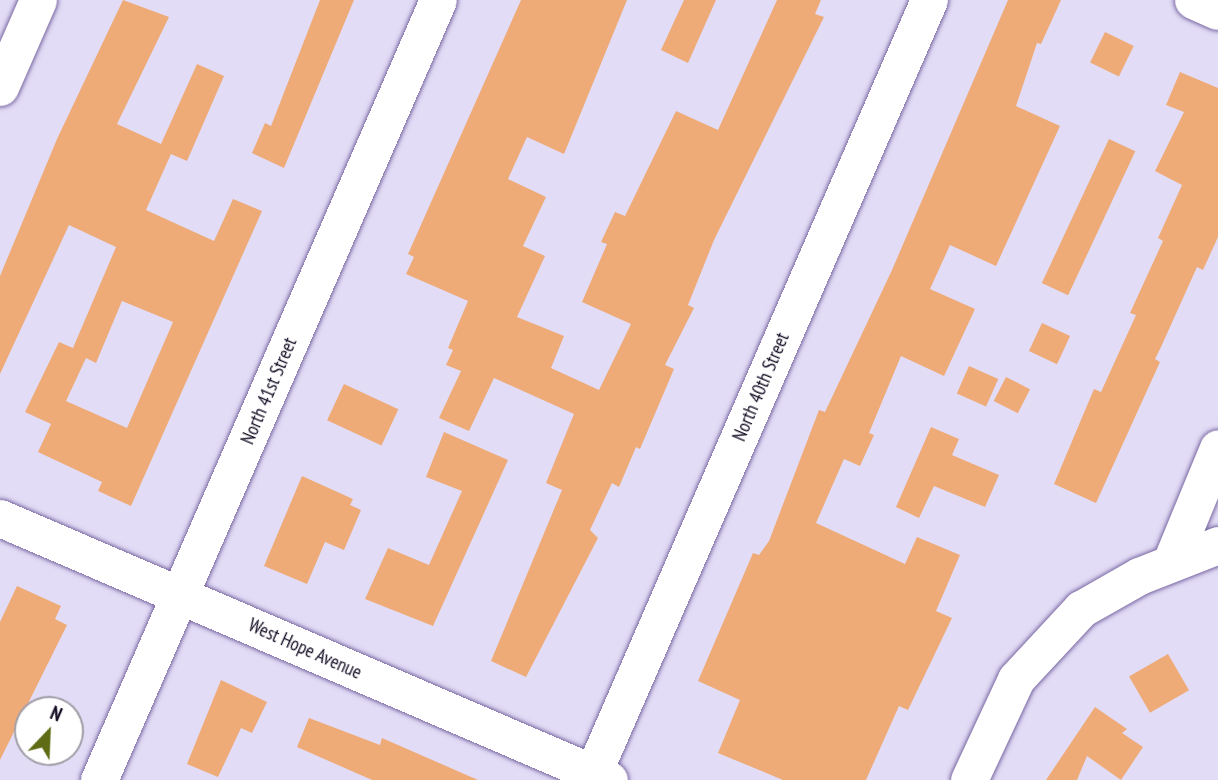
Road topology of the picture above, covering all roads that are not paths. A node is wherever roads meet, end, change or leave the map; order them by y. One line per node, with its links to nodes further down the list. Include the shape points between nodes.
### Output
1 (38, 0): 6 (street)
2 (438, 0): 11 (street, North 41st Street)
3 (929, 0): 13 (street, North 40th Street)
4 (1193, 0): 5 (street)
5 (1218, 11)
6 (0, 87)
7 (1218, 448): 10 (street)
8 (0, 518): 11 (street, West Hope Avenue)
9 (1218, 545): 10 (street)
10 (1171, 562): 15 (street, via 1081,609 1016,679)
11 (181, 595): 12 (street, West Hope Avenue); 14 (street, North 41st Street)
12 (537, 767): 13 (street, West Hope Avenue)
13 (601, 777)
14 (99, 780)
15 (969, 780)

